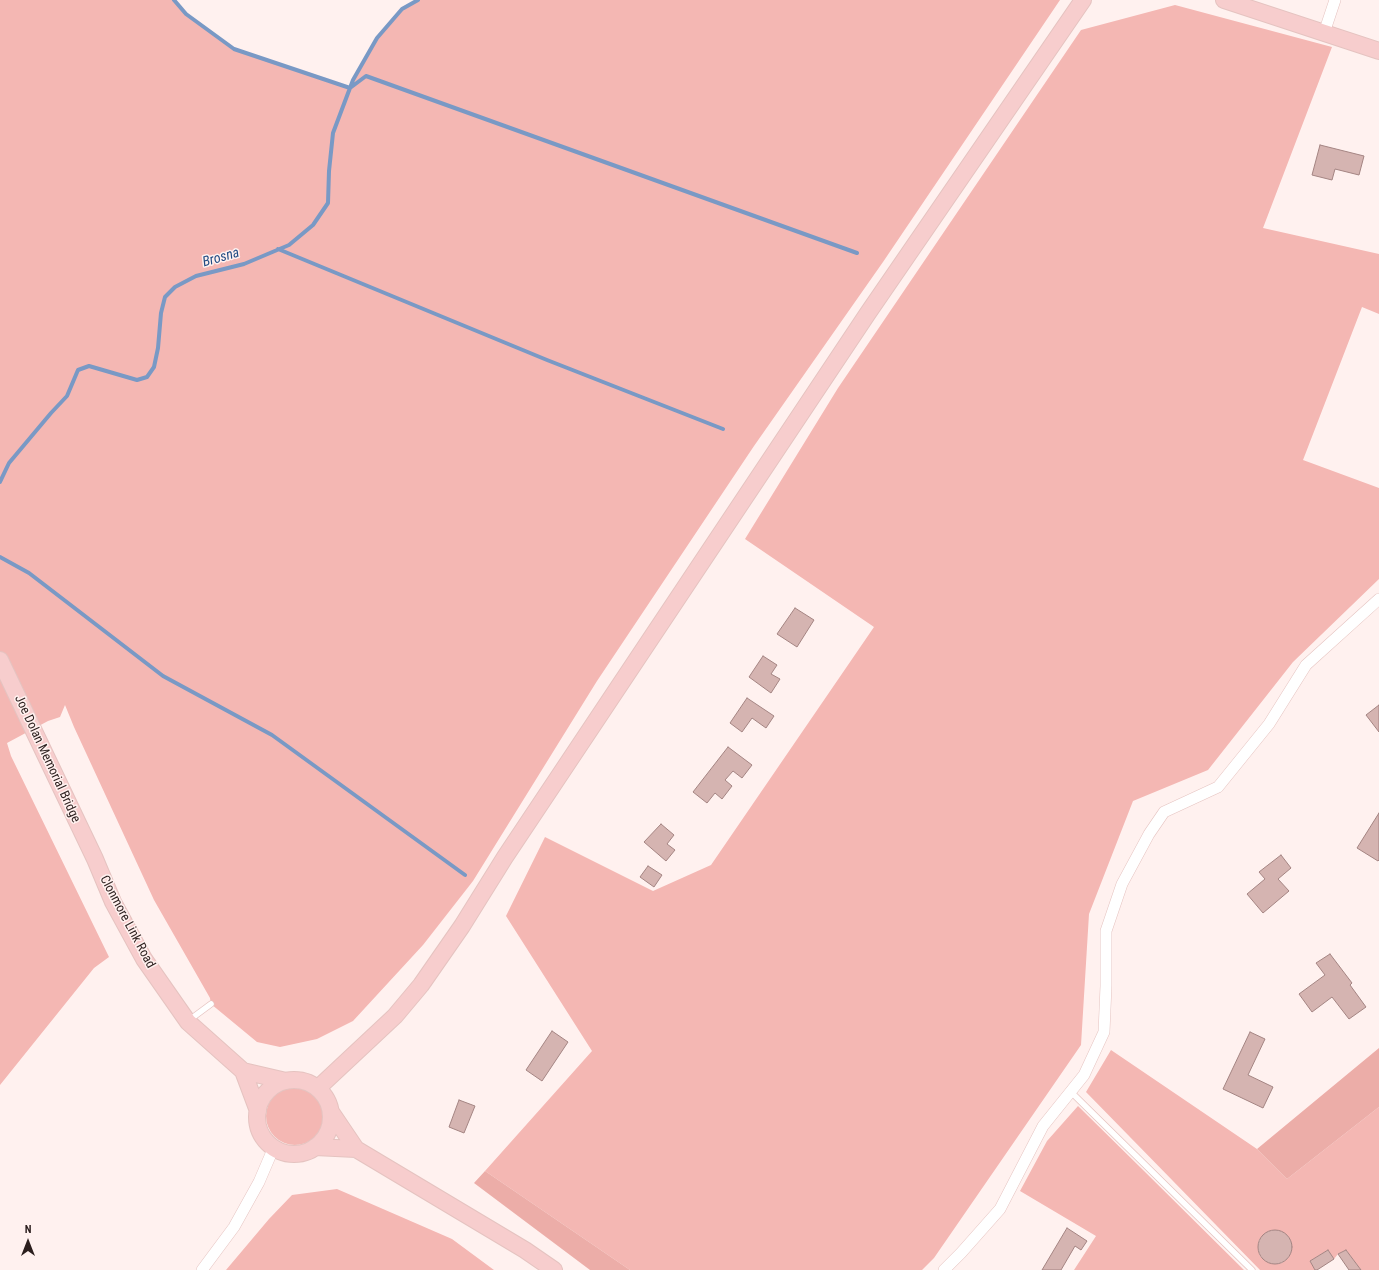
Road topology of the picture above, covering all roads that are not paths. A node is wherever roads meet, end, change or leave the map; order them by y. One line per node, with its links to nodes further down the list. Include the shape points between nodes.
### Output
1 (1083, 0): 13 (street, via 868,313 421,985 395,1016)
2 (1224, 0): 4 (street)
3 (1335, 0): 4 (street)
4 (1324, 33): 5 (street)
5 (1379, 51)
6 (1379, 599): 14 (street, via 1306,665 1269,724 1218,787 1164,812 1149,834 1122,884 1106,931 1104,1032 1084,1075)
7 (0, 660): 8 (street, Joe Dolan Memorial Bridge)
8 (95, 859): 10 (street, Clonmore Link Road, via 113,902 144,959)
9 (211, 1004): 10 (lane)
10 (188, 1022): 11 (street, Clonmore Link Road)
11 (243, 1070): 12 (street, Clonmore Link Road); 15 (street, Clonmore Link Road)
12 (286, 1080): 13 (street, via 308,1082); 15 (street, via 267,1092)
13 (318, 1088): 16 (street, via 329,1103)
14 (1071, 1092): 22 (street, via 1043,1126 1000,1209); 23 (lane)
15 (258, 1111): 17 (street, via 260,1132)
16 (331, 1112): 18 (street, via 328,1131); 19 (street)
17 (274, 1147): 18 (street, via 294,1153 305,1152); 20 (street, via 259,1182 234,1227)
18 (315, 1147): 19 (street)
19 (356, 1149): 21 (street)
20 (202, 1270)
21 (554, 1270)
22 (944, 1270)
23 (1252, 1270)

